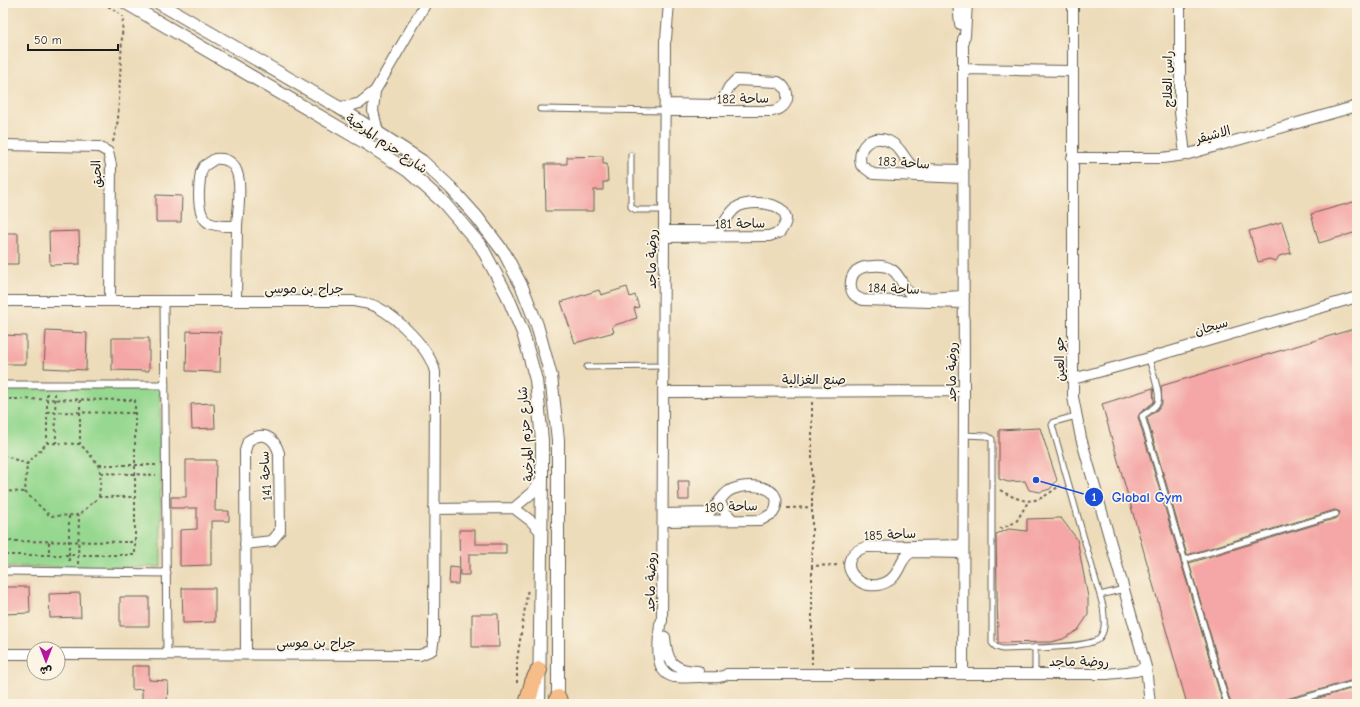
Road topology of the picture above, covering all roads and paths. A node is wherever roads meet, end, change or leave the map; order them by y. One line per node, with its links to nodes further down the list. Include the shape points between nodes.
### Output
1 (103, 3): 11 (path)
2 (126, 3): 79 (street, شارع حزم المرخية, via 364,142 408,171 444,203 481,246 507,295 523,333 536,380 542,440)
3 (159, 3): 20 (street, شارع حزم المرخية)
4 (426, 3): 17 (street)
5 (661, 3): 14 (street, روضة ماجد, via 662,38)
6 (668, 3): 14 (street, روضة ماجد)
7 (958, 3): 13 (street, روضة ماجد)
8 (966, 3): 13 (street, روضة ماجد)
9 (1073, 3): 16 (street, جو العين)
10 (1180, 3): 29 (street, راس العلاج, via 1180,112)
11 (123, 16): 12 (path); 26 (path, via 118,120 116,138)
12 (130, 20)
13 (963, 38): 15 (street, روضة ماجد)
14 (665, 40): 21 (street, روضة ماجد)
15 (963, 69): 16 (street); 31 (street, روضة ماجد)
16 (1072, 71): 30 (street, جو العين)
17 (375, 91): 20 (street, via 360,103); 24 (street, via 373,111)
18 (726, 96): 21 (street, ساحة 182, via 720,104 715,105); 23 (street, via 731,105); 23 (street, ساحة 182, via 732,83 740,79 778,82 786,89 785,104 777,110)
19 (1357, 106): 29 (street, الاشيقر)
20 (338, 107): 24 (street, شارع حزم المرخية)
21 (665, 108): 22 (lane); 23 (street, ساحة 182); 33 (street, روضة ماجد)
22 (540, 109)
23 (739, 111)
24 (378, 132): 136 (street, شارع حزم المرخية, via 422,161 477,217 505,254 537,325 551,376 558,440)
25 (3, 145): 26 (street, الحبق, via 99,147)
26 (108, 152): 42 (street, الحبق, via 111,165)
27 (631, 155): 33 (lane, via 631,207 636,210)
28 (903, 155): 31 (street, ساحة 183, via 916,169); 32 (street, via 900,167); 32 (street, ساحة 183, via 887,141 873,140 860,150 862,165 866,170 873,174)
29 (1185, 155): 30 (street, الاشيقر, via 1162,158)
30 (1072, 158): 49 (street, جو العين)
31 (963, 174): 32 (street, ساحة 183); 40 (street, روضة ماجد)
32 (893, 176)
33 (664, 210): 36 (street, روضة ماجد)
34 (726, 221): 36 (street, ساحة 181, via 716,231); 37 (street); 37 (street, ساحة 181, via 735,208 747,204 772,204 782,210 786,222 780,232 769,236)
35 (237, 226): 35 (street, via 239,175 228,160 215,159 204,166 201,172 201,211 208,222 215,225); 44 (street)
36 (664, 234): 37 (street, ساحة 181); 47 (street, روضة ماجد)
37 (741, 237)
38 (903, 282): 40 (street, ساحة 184, via 916,296); 45 (street); 45 (street, ساحة 184, via 892,269 876,266 858,269 852,276 851,292 856,297 871,301)
39 (1357, 297): 46 (street, سيحان)
40 (964, 299): 45 (street, ساحة 184); 54 (street, روضة ماجد)
41 (3, 301): 42 (street, جراح بن موسى)
42 (110, 301): 43 (street, جراح بن موسى)
43 (164, 301): 44 (street, جراح بن موسى); 51 (street)
44 (236, 301): 92 (street, جراح بن موسى, via 353,301 368,304 387,313 421,346 433,361 436,381)
45 (895, 302)
46 (1149, 358): 49 (street, سيحان); 112 (lane, via 1158,402 1142,416)
47 (663, 366): 48 (lane); 55 (street, روضة ماجد)
48 (587, 367)
49 (1072, 379): 65 (street, جو العين)
50 (3, 384): 51 (street)
51 (165, 385): 119 (street)
52 (47, 390): 58 (path)
53 (55, 390): 59 (path)
54 (964, 391): 56 (street, صنع الغزالية); 66 (street, روضة ماجد)
55 (663, 392): 56 (street, صنع الغزالية); 96 (street, روضة ماجد)
56 (812, 392): 89 (path)
57 (3, 399): 58 (path)
58 (47, 399): 59 (path); 61 (path)
59 (55, 399): 60 (path); 62 (path)
60 (80, 399): 63 (path); 64 (path, via 135,400)
61 (47, 412): 62 (path); 67 (path)
62 (56, 412): 63 (path); 68 (path)
63 (80, 412): 64 (path); 69 (path)
64 (135, 413): 74 (path)
65 (1076, 416): 80 (lane, via 1054,422 1052,425); 121 (street, جو العين)
66 (963, 434): 82 (lane, via 987,436 992,439); 107 (street, روضة ماجد)
67 (47, 443): 68 (path); 72 (path)
68 (56, 443): 69 (path)
69 (80, 444): 73 (path)
70 (3, 455): 72 (path)
71 (156, 458): 75 (path)
72 (27, 464): 84 (path)
73 (99, 465): 74 (path); 76 (path)
74 (134, 465): 75 (path); 77 (path)
75 (156, 465): 78 (path)
76 (101, 474): 77 (path); 85 (path)
77 (134, 474): 78 (path); 86 (path)
78 (156, 475): 81 (path)
79 (542, 478): 90 (street, via 532,493); 99 (street, شارع حزم المرخية)
80 (1068, 479): 88 (path, via 1048,495); 122 (lane)
81 (156, 482)
82 (992, 486): 88 (path, via 1016,499); 98 (lane)
83 (3, 491): 84 (path)
84 (25, 492): 95 (path, via 50,516)
85 (99, 497): 86 (path); 94 (path)
86 (134, 497): 104 (path)
87 (720, 502): 91 (street, ساحة 180, via 724,495 734,489 759,487 775,495); 96 (street, ساحة 180, via 704,514); 97 (street)
88 (1028, 502): 98 (path, via 1016,522)
89 (812, 507): 91 (path); 117 (path)
90 (514, 508): 92 (street); 99 (street)
91 (776, 508): 97 (street, ساحة 180, via 769,517 761,520)
92 (434, 509): 128 (street, جراح بن موسى, via 434,643 432,650 427,654)
93 (1336, 514): 112 (lane)
94 (79, 515): 95 (path); 103 (path)
95 (69, 516): 102 (path)
96 (664, 518): 97 (street, ساحة 180); 131 (street, روضة ماجد, via 662,621 669,659 677,667 688,670 727,674)
97 (733, 520)
98 (992, 531): 123 (lane, via 992,643 1002,649)
99 (542, 533): 130 (street, شارع حزم المرخية)
100 (3, 541): 101 (path)
101 (49, 542): 102 (path); 109 (path)
102 (69, 542): 103 (path); 110 (path)
103 (78, 542): 104 (path); 111 (path)
104 (134, 542): 111 (path, via 135,555)
105 (245, 544): 105 (street, ساحة 141, via 272,541 280,531 279,453 271,438 263,436 248,441 245,451); 128 (street, ساحة 141)
106 (892, 546): 107 (street, ساحة 185); 115 (street, via 899,554); 116 (street, ساحة 185, via 856,550)
107 (964, 549): 115 (street, ساحة 185, via 912,552 906,556); 132 (street, روضة ماجد)
108 (3, 555): 109 (path)
109 (49, 555): 110 (path)
110 (69, 555): 111 (path); 114 (path)
111 (78, 555): 114 (path, via 78,564)
112 (1184, 560): 140 (lane)
113 (62, 564): 114 (path)
114 (69, 564)
115 (902, 564): 116 (street, ساحة 185, via 889,582 874,586 857,580)
116 (849, 565): 117 (path)
117 (812, 566): 131 (path)
118 (3, 571): 119 (street)
119 (167, 573): 127 (street)
120 (528, 582): 135 (path, via 517,660)
121 (1124, 589): 122 (lane); 129 (street, جو العين)
122 (1100, 595): 123 (lane, via 1104,617 1103,629 1098,639 1085,644)
123 (1035, 647): 133 (lane)
124 (3, 654): 125 (street)
125 (26, 654)
126 (66, 654): 127 (street, جراح بن موسى)
127 (167, 654): 128 (street, جراح بن موسى)
128 (246, 654)
129 (1146, 667): 133 (street, روضة ماجد, via 1112,674); 139 (street, جو العين)
130 (539, 670): 137 (highway); 138 (street, شارع حزم المرخية)
131 (812, 674): 132 (street, روضة ماجد)
132 (963, 674): 133 (street, روضة ماجد)
133 (1035, 674)
134 (1357, 683): 141 (lane)
135 (518, 689)
136 (558, 702)
137 (527, 704)
138 (539, 704)
139 (1150, 704)
140 (1227, 704)
141 (1284, 704)

